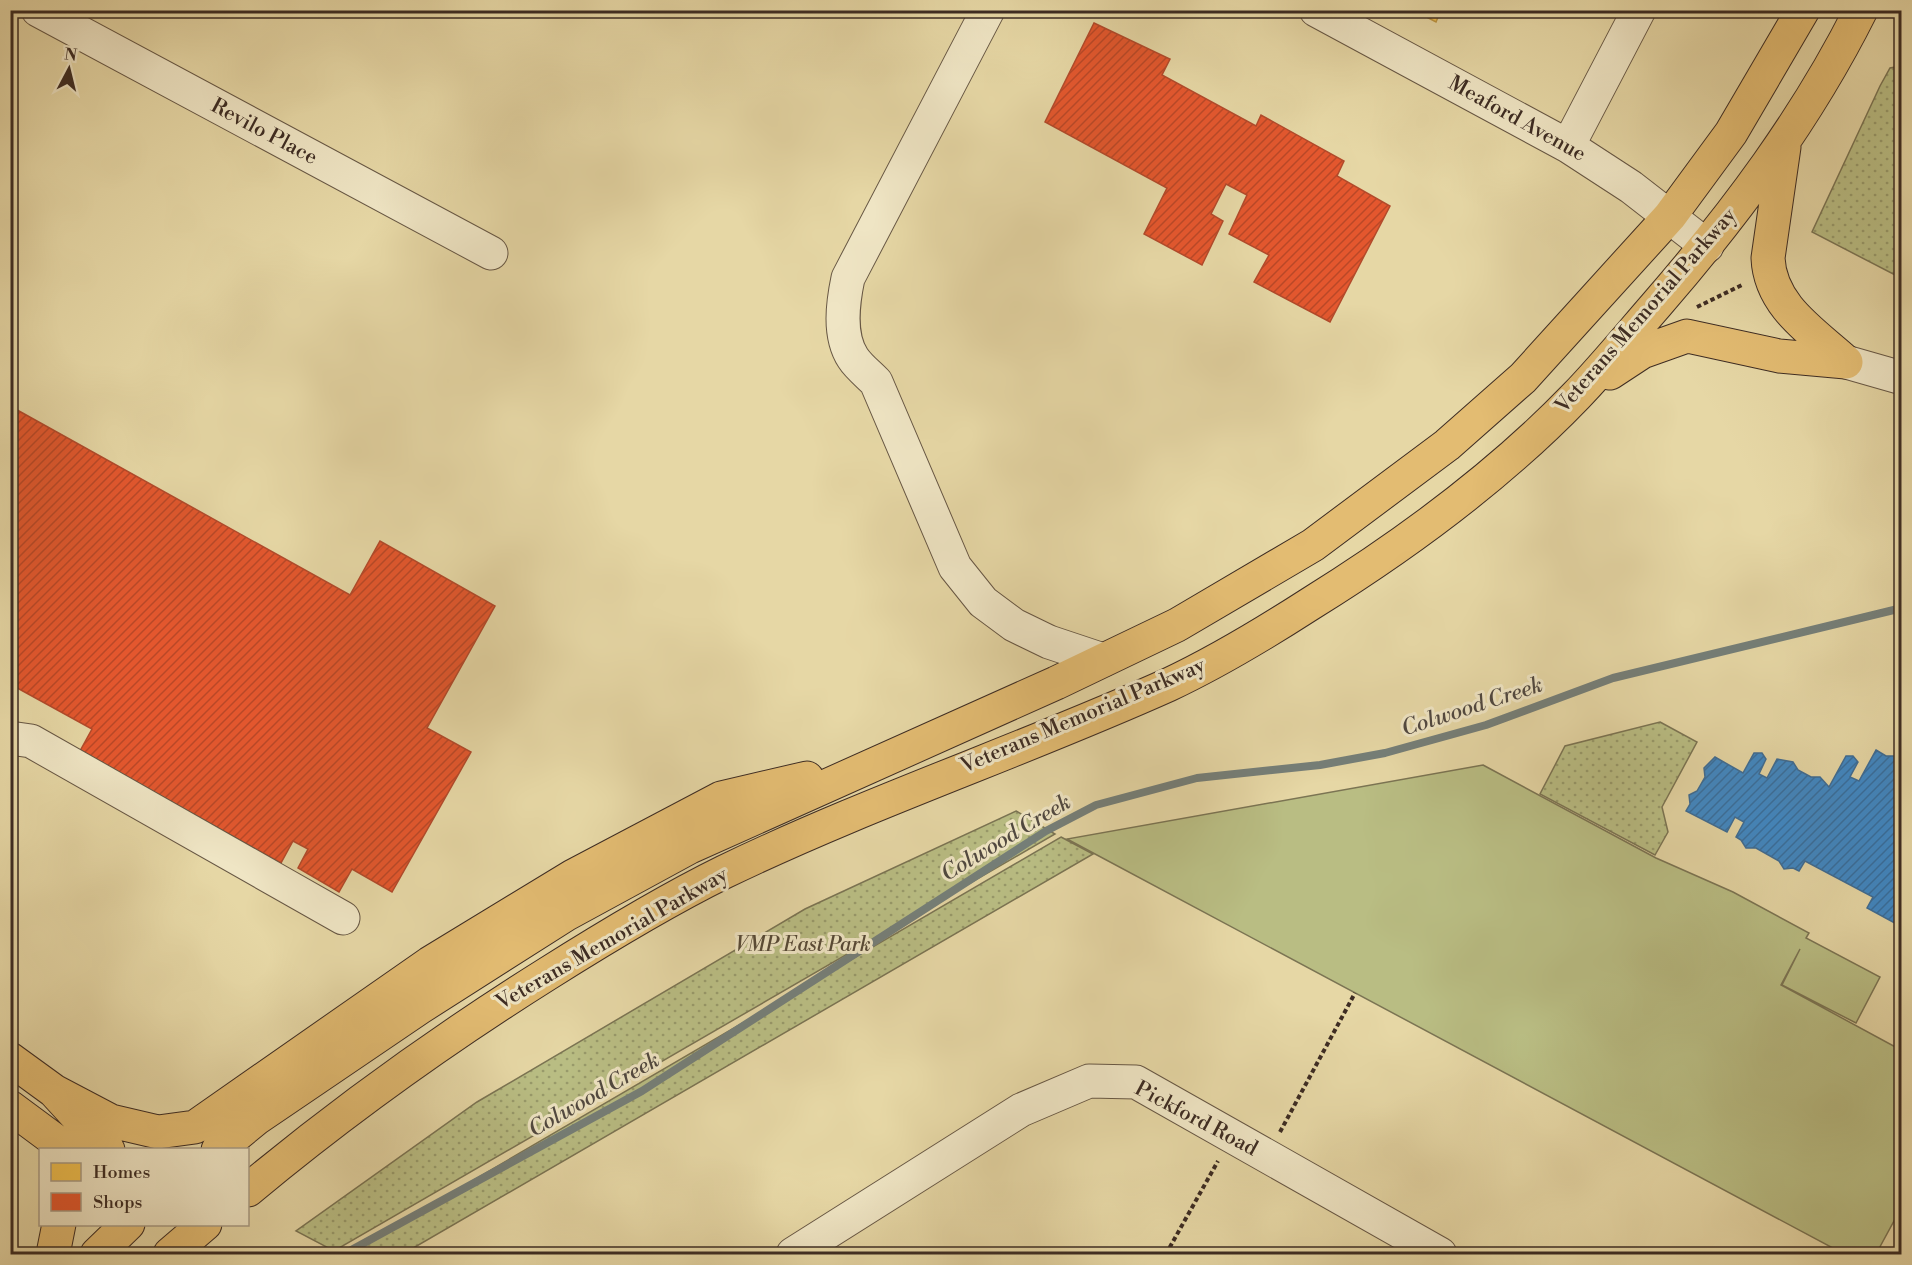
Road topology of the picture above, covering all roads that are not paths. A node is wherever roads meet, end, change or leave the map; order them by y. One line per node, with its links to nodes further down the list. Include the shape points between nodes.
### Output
1 (38, 10): 11 (street, Revilo Place)
2 (988, 10): 15 (street, via 848,278 842,319 847,346 876,382 955,567 983,602 1014,625 1049,642)
3 (1316, 10): 8 (street, Meaford Avenue)
4 (1639, 10): 8 (street)
5 (1803, 10): 9 (main road, Veterans Memorial Parkway, via 1731,134)
6 (1861, 10): 7 (main road, Veterans Memorial Parkway)
7 (1785, 142): 10 (main road, Veterans Memorial Parkway); 12 (main road, via 1768,275 1782,304)
8 (1568, 146): 9 (street, Meaford Avenue)
9 (1670, 216): 10 (street, Meaford Avenue); 15 (main road, Veterans Memorial Parkway, via 1522,378 1447,445 1313,545 1177,625)
10 (1707, 246): 14 (main road, Veterans Memorial Parkway)
11 (491, 253)
12 (1846, 362): 13 (street); 14 (main road, via 1779,356 1688,336 1642,352)
13 (1902, 378)
14 (1576, 396): 19 (main road, Veterans Memorial Parkway, via 1493,473 1379,561 1272,628 1171,683 862,809 720,874)
15 (1103, 660): 17 (main road, Veterans Memorial Parkway)
16 (10, 738): 20 (street, via 31,741)
17 (881, 760): 18 (main road, Veterans Memorial Parkway); 22 (main road, via 721,798 573,876 430,963 195,1127 158,1132 111,1121)
18 (652, 868): 19 (street); 26 (main road, Veterans Memorial Parkway, via 565,915 419,1008)
19 (670, 902): 27 (main road, Veterans Memorial Parkway, via 598,942 452,1034 320,1130)
20 (343, 918)
21 (10, 1059): 22 (main road)
22 (54, 1091): 25 (main road)
23 (27, 1126): 24 (main road)
24 (66, 1148)
25 (107, 1148)
26 (219, 1148)
27 (249, 1189)
28 (59, 1226): 32 (main road)
29 (126, 1226): 33 (main road)
30 (143, 1226): 31 (main road)
31 (181, 1239)
32 (53, 1254)
33 (97, 1254)
34 (793, 1254): 35 (street, Pickford Road, via 1021,1110 1089,1081 1136,1083)
35 (1440, 1254)

